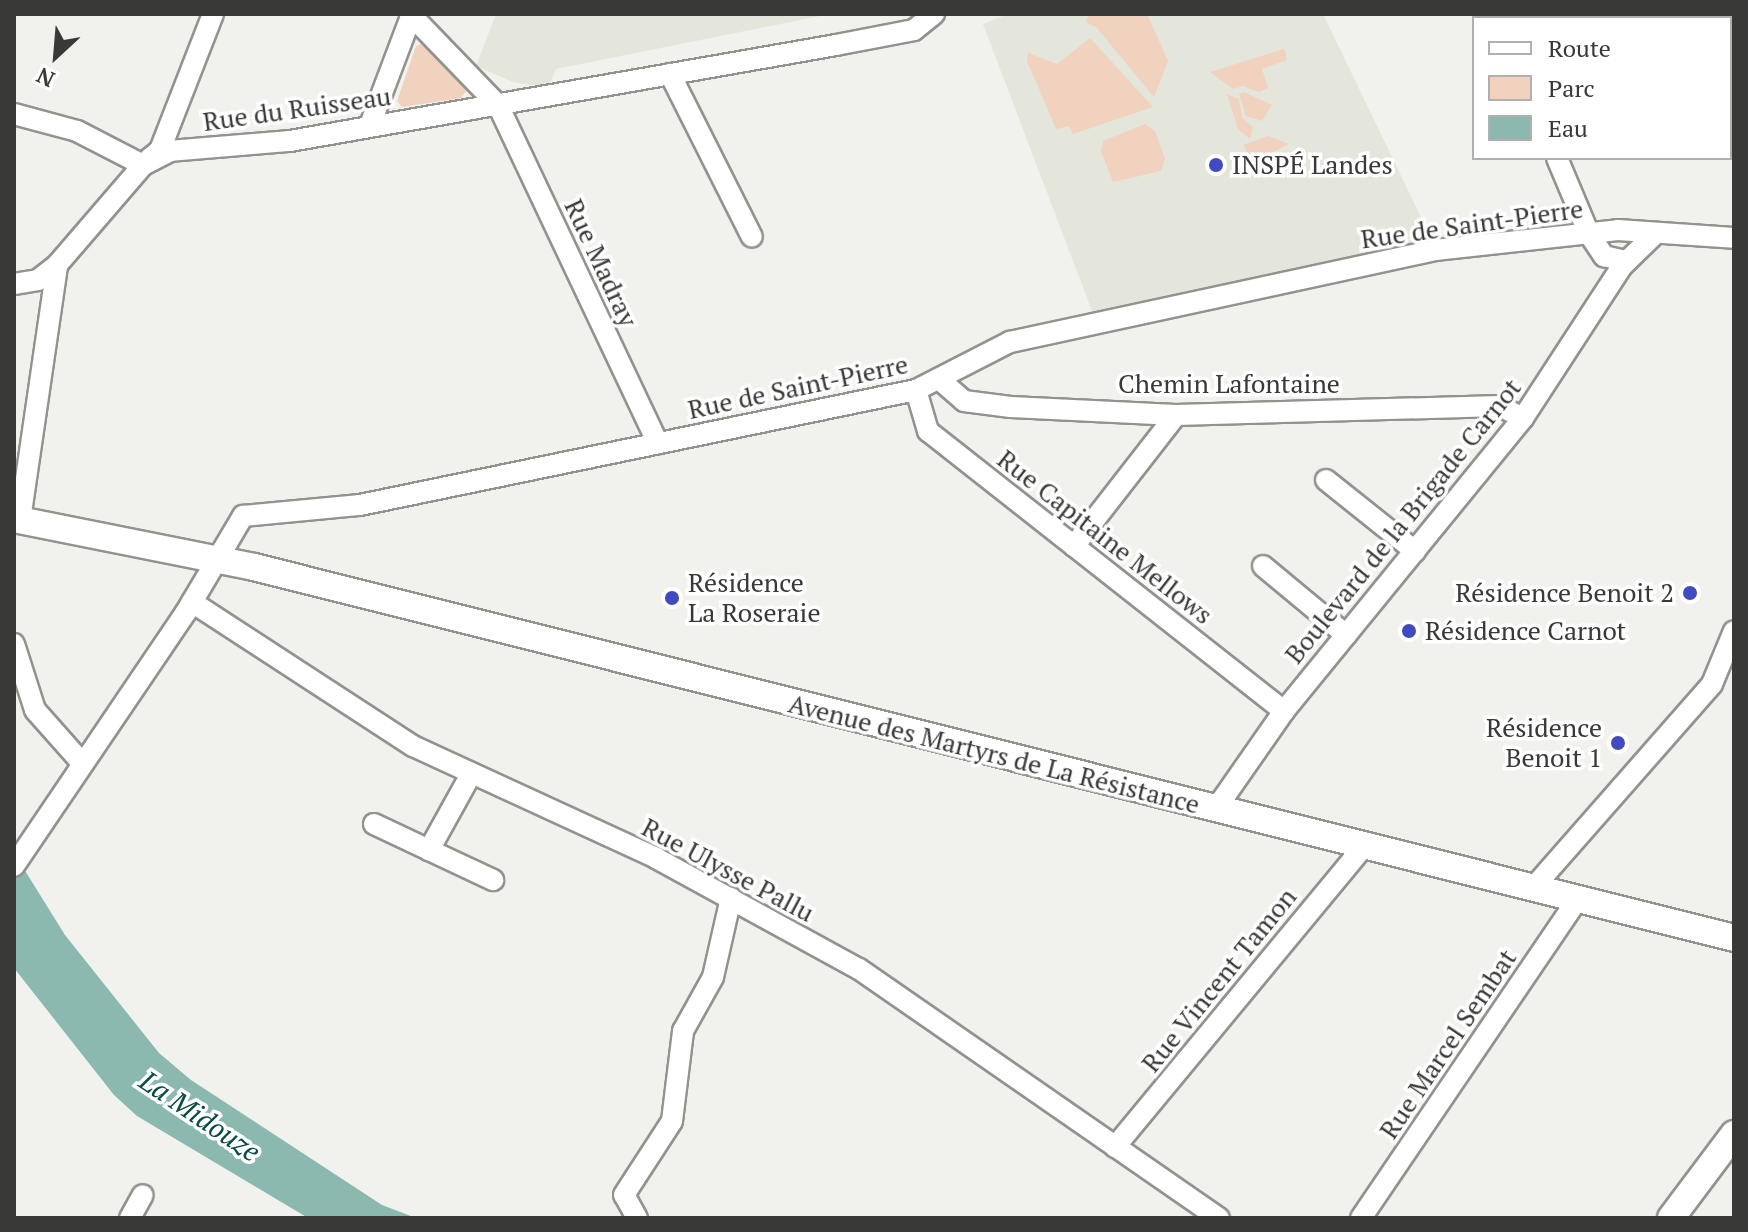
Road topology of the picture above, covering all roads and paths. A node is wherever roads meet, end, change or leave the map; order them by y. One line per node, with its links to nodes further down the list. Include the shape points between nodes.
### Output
1 (213, 14): 9 (street, via 160,150)
2 (411, 14): 5 (street); 7 (street)
3 (934, 14): 4 (street, Rue du Ruisseau, via 914,30)
4 (670, 74): 5 (street, Rue du Ruisseau); 12 (street)
5 (498, 105): 7 (street, Rue du Ruisseau); 21 (street, Rue Madray)
6 (14, 114): 9 (street, via 77,131)
7 (370, 125): 9 (street, Rue du Ruisseau, via 290,141 170,151)
8 (1558, 160): 10 (street)
9 (143, 165): 15 (street, Rue du Ruisseau)
10 (1589, 234): 11 (street, Rue de Saint-Pierre, via 1618,230); 14 (street, via 1604,256); 17 (street, Rue de Saint-Pierre, via 1435,250 1089,322 1010,342)
11 (1653, 236): 13 (street, Rue de Saint-Pierre); 14 (street, Boulevard de la Brigade Carnot)
12 (752, 237)
13 (1734, 238)
14 (1626, 261): 20 (street, Boulevard de la Brigade Carnot)
15 (57, 265): 16 (street, Rue du Ruisseau, via 38,280); 23 (street)
16 (14, 284)
17 (940, 380): 18 (street, Rue de Saint-Pierre); 19 (street, Chemin Lafontaine, via 964,401)
18 (916, 390): 21 (street, Rue de Saint-Pierre); 24 (street, Rue Capitaine Mellows, via 928,431)
19 (1176, 415): 20 (street, Chemin Lafontaine, via 1500,406); 24 (street)
20 (1523, 418): 25 (street, Boulevard de la Brigade Carnot)
21 (658, 443): 26 (street, Rue de Saint-Pierre, via 360,505 243,516)
22 (1326, 480): 25 (street)
23 (17, 520): 26 (main road, Avenue des Martyrs de La Résistance)
24 (1074, 546): 32 (street, Rue Capitaine Mellows)
25 (1415, 551): 30 (street, Boulevard de la Brigade Carnot)
26 (219, 559): 28 (street); 35 (main road, Avenue des Martyrs de La Résistance)
27 (1263, 566): 30 (street)
28 (189, 607): 33 (street); 34 (street, Rue Ulysse Pallu)
29 (1734, 631): 41 (street, via 1712,684)
30 (1346, 635): 32 (street, Boulevard de la Brigade Carnot)
31 (14, 644): 33 (street, via 35,710)
32 (1284, 711): 35 (street, Boulevard de la Brigade Carnot)
33 (83, 764): 39 (street)
34 (470, 776): 38 (street); 42 (street, Rue Ulysse Pallu, via 656,858)
35 (1215, 810): 37 (main road, Avenue des Martyrs de La Résistance)
36 (374, 824): 38 (street)
37 (1364, 846): 41 (main road, Avenue des Martyrs de La Résistance); 46 (street, Rue Vincent Tamon)
38 (429, 850): 40 (street)
39 (14, 866)
40 (493, 880)
41 (1533, 888): 43 (main road, Avenue des Martyrs de La Résistance)
42 (731, 898): 46 (street, Rue Ulysse Pallu, via 859,969); 49 (street, via 713,977 683,1031 672,1121 624,1195 629,1213)
43 (1578, 899): 44 (main road, Avenue des Martyrs de La Résistance); 51 (street, Rue Marcel Sembat)
44 (1734, 938)
45 (1734, 1134): 52 (main road)
46 (1115, 1147): 50 (street, Rue Ulysse Pallu)
47 (143, 1195): 48 (street)
48 (130, 1218)
49 (637, 1218)
50 (1219, 1218)
51 (1361, 1218)
52 (1671, 1218)

